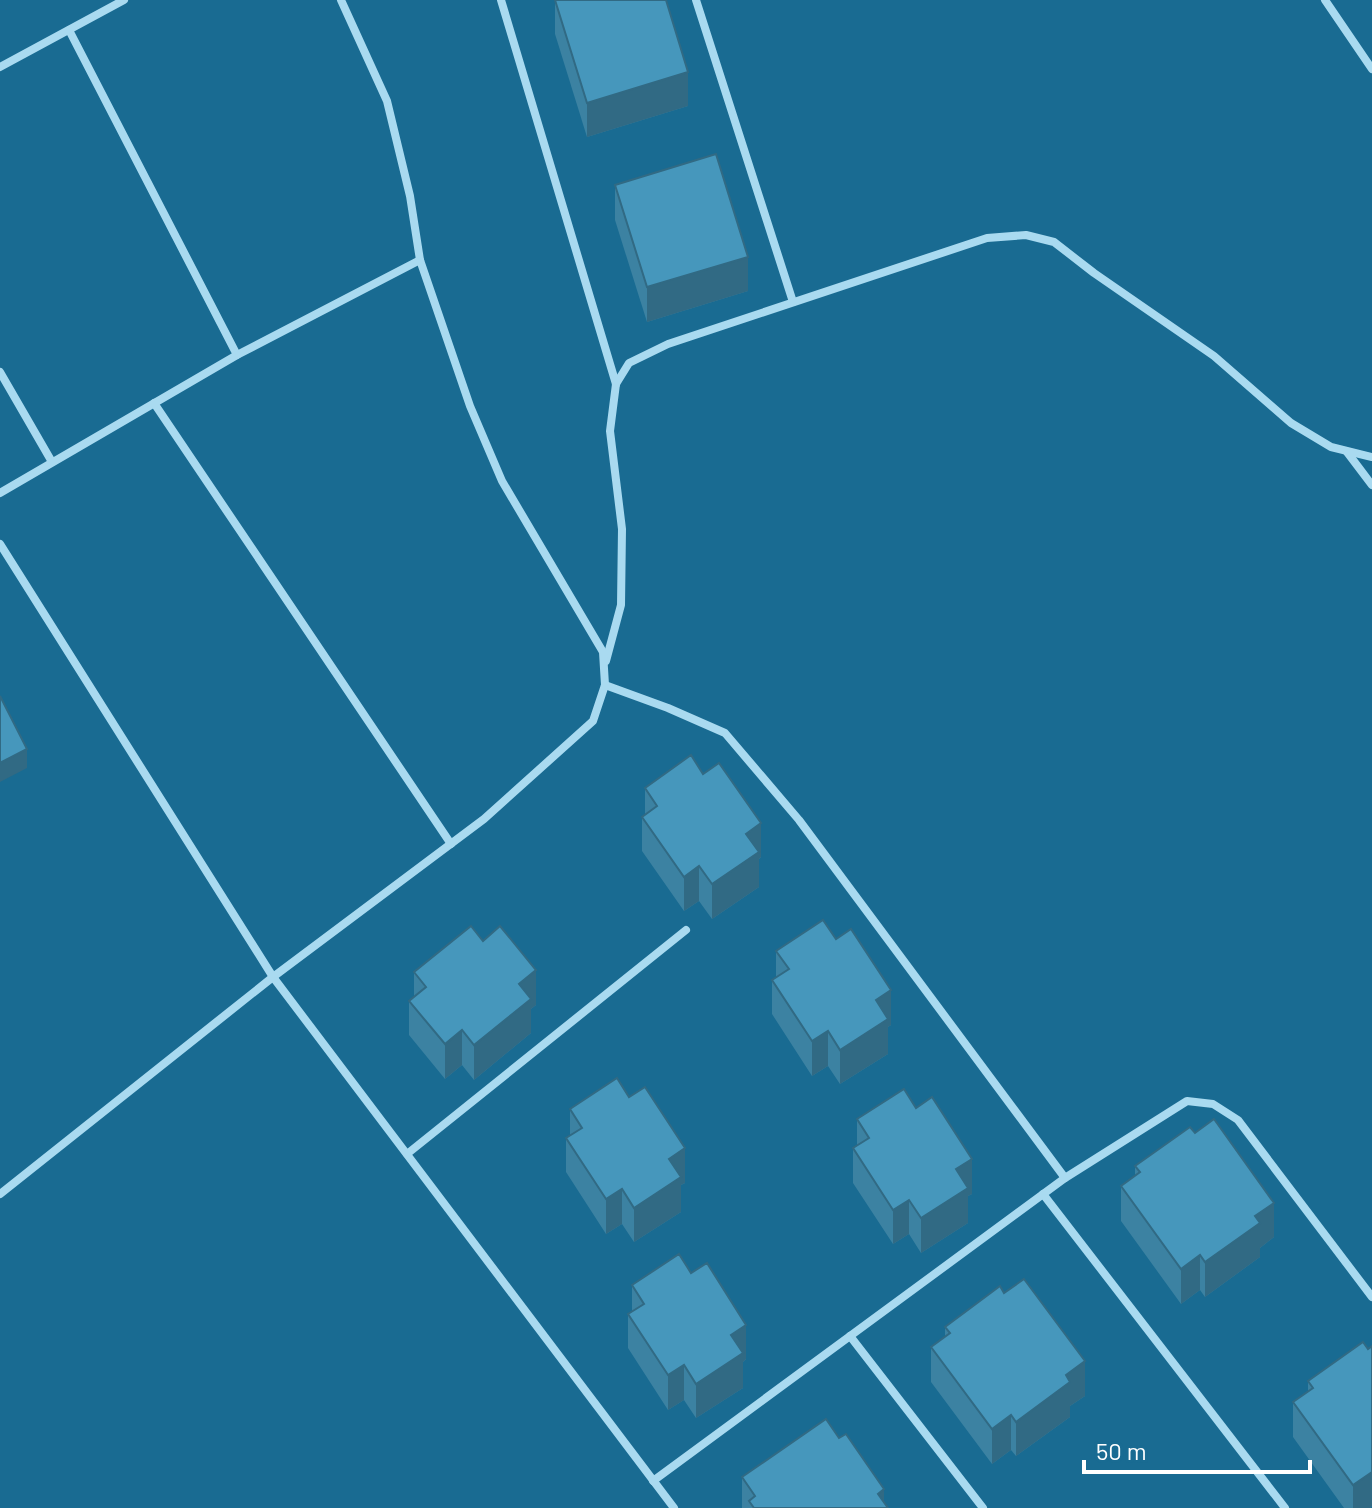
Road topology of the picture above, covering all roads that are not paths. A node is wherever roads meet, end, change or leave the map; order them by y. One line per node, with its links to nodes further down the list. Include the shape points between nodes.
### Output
1 (124, 0): 6 (street)
2 (341, 0): 9 (street, via 387,101)
3 (501, 0): 13 (street)
4 (696, 0): 10 (street)
5 (1325, 0): 7 (street)
6 (69, 30): 8 (street); 11 (street)
7 (1371, 65)
8 (0, 67)
9 (420, 260): 11 (street); 21 (street, via 502,481 603,652)
10 (793, 302): 13 (street, via 668,344 629,363); 15 (street, via 987,238 1026,235 1054,242 1214,356 1291,423)
11 (237, 355): 14 (street)
12 (0, 372): 17 (street)
13 (616, 384): 21 (street, via 610,431 622,529 621,605)
14 (154, 403): 17 (street); 23 (street)
15 (1347, 451): 16 (street); 18 (street)
16 (1372, 457)
17 (52, 462): 19 (street)
18 (1372, 485)
19 (0, 493)
20 (0, 544): 25 (street)
21 (604, 670): 22 (street)
22 (605, 685): 23 (street, via 593,721); 27 (street, via 725,733 799,820)
23 (451, 844): 25 (street)
24 (686, 930): 26 (street)
25 (273, 977): 26 (street); 28 (street)
26 (407, 1154): 32 (street)
27 (1065, 1178): 29 (street); 30 (street, via 1187,1101 1213,1104 1238,1120)
28 (0, 1194)
29 (1043, 1194): 31 (street); 35 (street)
30 (1372, 1297)
31 (850, 1336): 32 (street); 34 (street)
32 (653, 1481): 33 (street)
33 (674, 1508)
34 (983, 1508)
35 (1285, 1508)

